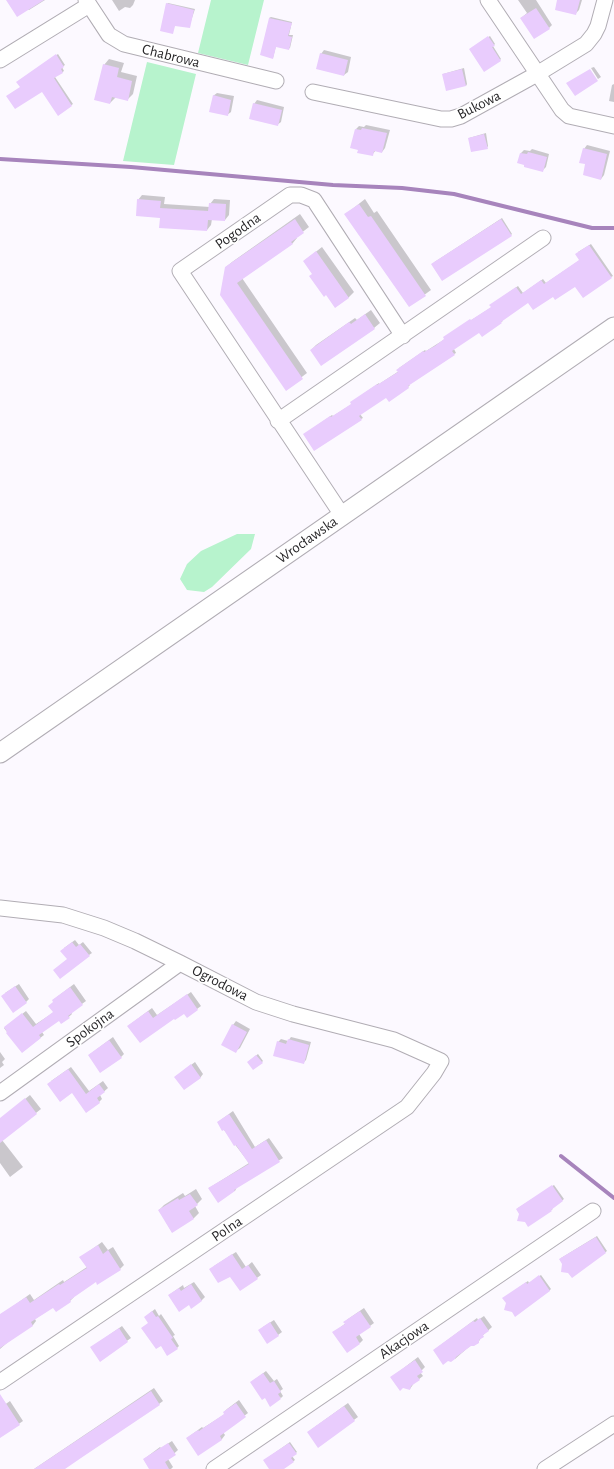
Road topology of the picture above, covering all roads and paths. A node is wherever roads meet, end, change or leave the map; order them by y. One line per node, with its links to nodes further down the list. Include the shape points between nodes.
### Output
1 (488, 0): 5 (street)
2 (605, 0): 5 (street, Bukowa, via 598,26 586,44)
3 (87, 3): 4 (street); 6 (street, Chabrowa, via 109,35 124,44)
4 (0, 60)
5 (538, 74): 7 (street, Bukowa, via 461,116 441,120); 8 (street, via 568,116)
6 (276, 81)
7 (313, 92)
8 (614, 126)
9 (542, 238): 11 (street)
10 (614, 327): 13 (street, Wrocławska)
11 (403, 336): 12 (street); 12 (street, Pogodna, via 314,200 301,195 290,195 180,271)
12 (278, 421): 13 (street, Pogodna)
13 (342, 515): 14 (street, Wrocławska)
14 (0, 753)
15 (0, 908): 16 (street, Ogrodowa, via 63,915 104,928)
16 (180, 962): 17 (street, Ogrodowa, via 256,1002 394,1040); 18 (street, Spokojna)
17 (441, 1061): 20 (street, Polna, via 407,1107)
18 (0, 1093)
19 (593, 1211): 22 (street, Akacjowa)
20 (0, 1382)
21 (614, 1424): 23 (street)
22 (214, 1469)
23 (545, 1469)

